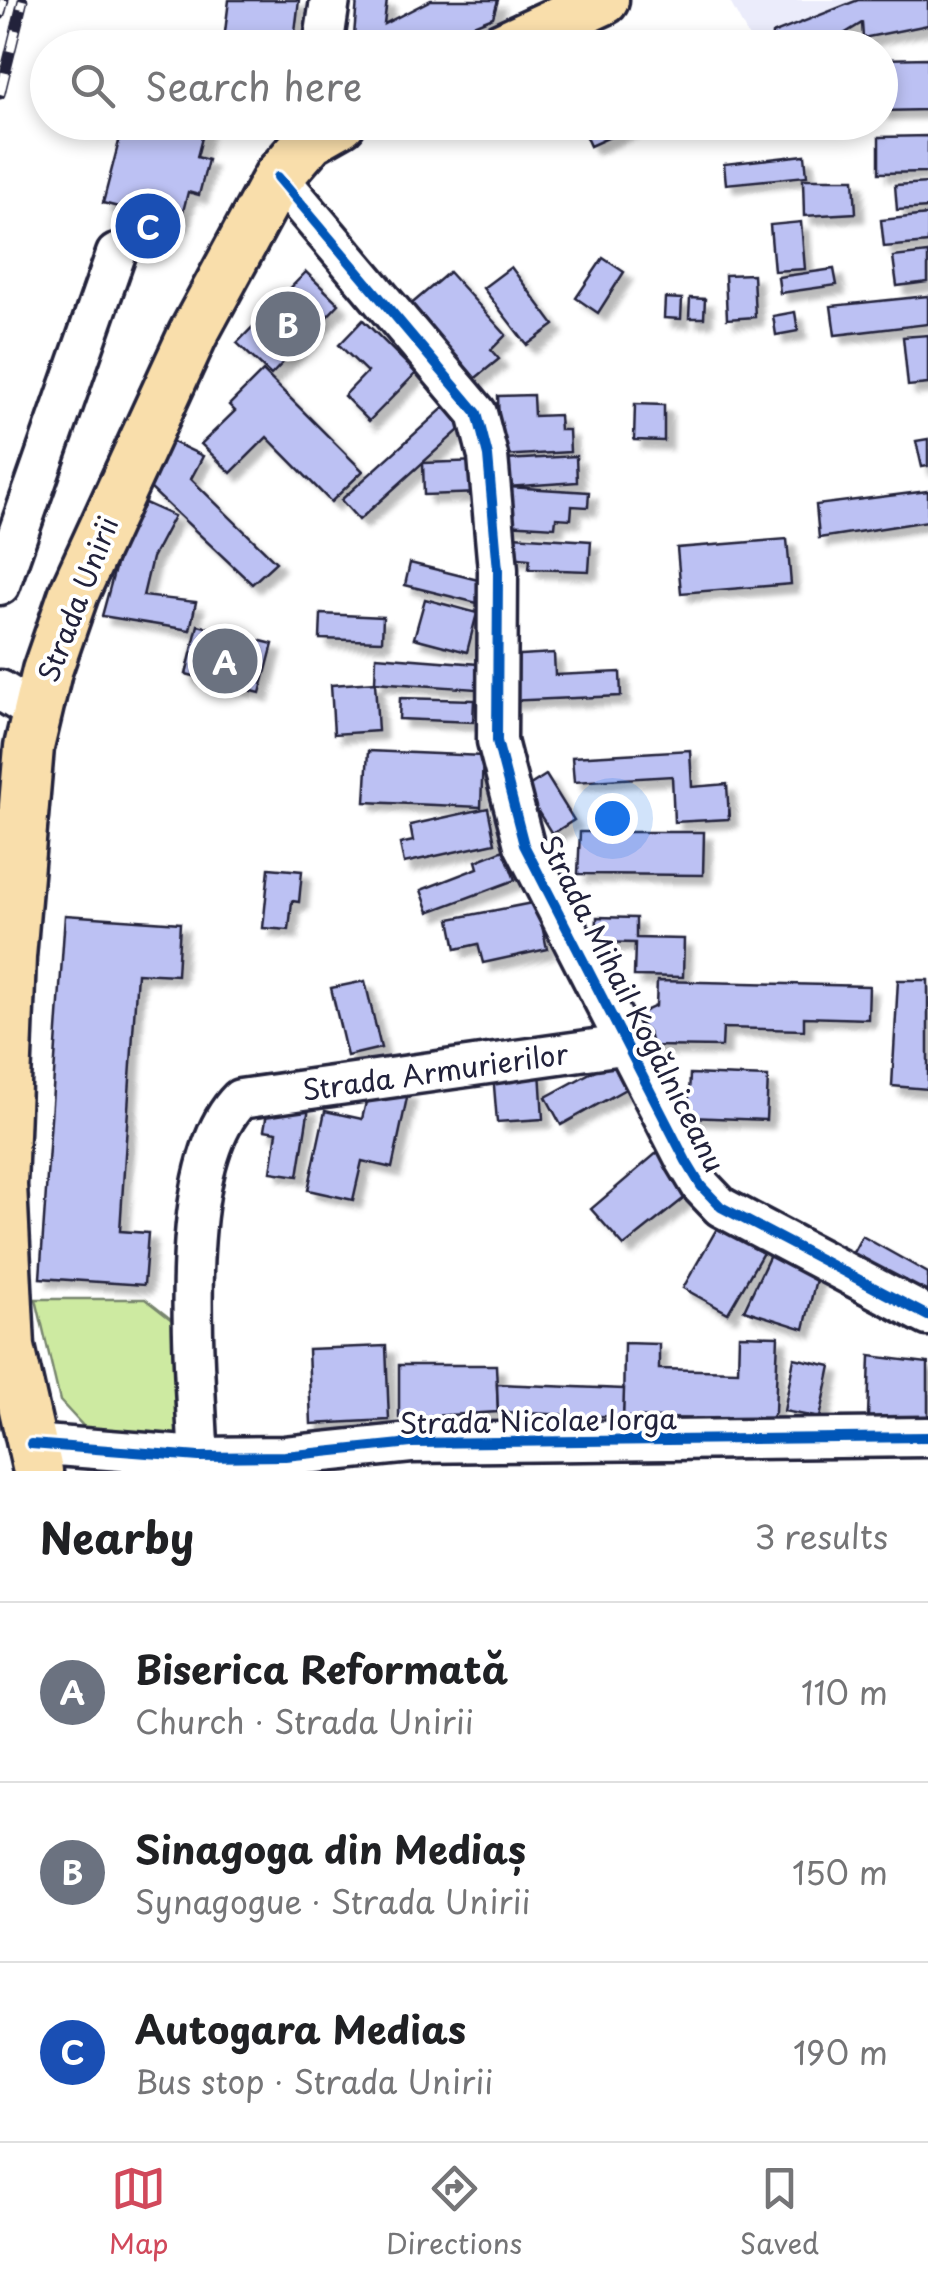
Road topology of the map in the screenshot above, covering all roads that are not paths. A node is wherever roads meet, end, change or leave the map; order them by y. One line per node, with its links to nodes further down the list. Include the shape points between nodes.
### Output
1 (330, 0): 3 (street)
2 (604, 0): 4 (main road)
3 (326, 30)
4 (539, 30)
5 (311, 140): 6 (main road, Strada Unirii)
6 (278, 177): 9 (main road, Strada Unirii, via 192,334); 10 (street, Strada Mihail Kogălniceanu, via 477,414 488,456 498,570 497,741 508,792 524,844)
7 (116, 254): 8 (street)
8 (0, 585)
9 (18, 702): 11 (main road, Strada Unirii, via 21,816)
10 (630, 1044): 12 (street, Strada Mihail Kogălniceanu, via 686,1161 722,1207); 16 (street, Strada Armurierilor, via 240,1099 210,1152 198,1220 191,1315)
11 (1, 1188): 13 (main road, Strada Unirii)
12 (928, 1316)
13 (4, 1332): 15 (main road, Strada Unirii)
14 (928, 1437): 16 (street, Strada Nicolae Iorga, via 411,1443)
15 (20, 1456): 16 (street, Strada Nicolae Iorga)
16 (199, 1464)

